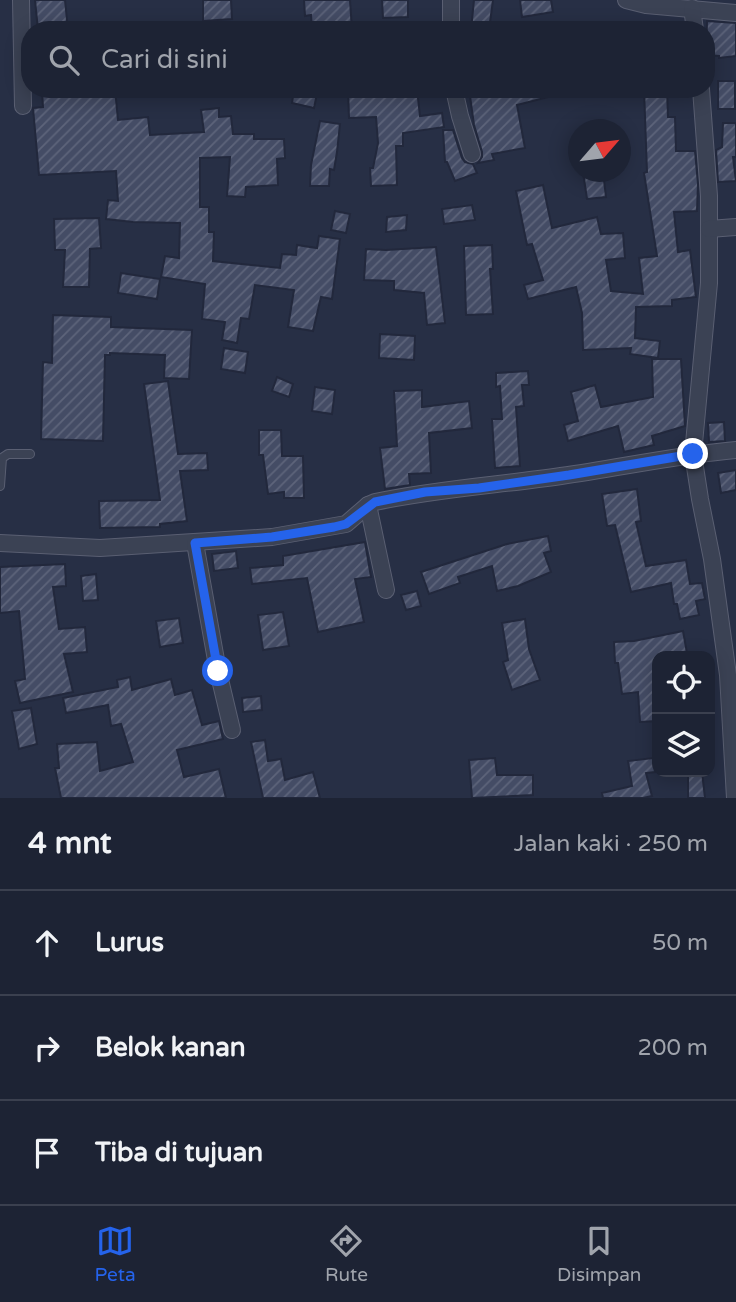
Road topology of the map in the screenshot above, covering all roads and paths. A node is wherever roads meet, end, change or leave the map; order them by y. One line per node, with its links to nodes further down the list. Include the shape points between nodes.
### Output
1 (21, 0): 6 (street)
2 (452, 0): 7 (street)
3 (626, 0): 4 (street)
4 (692, 8): 5 (street); 8 (street)
5 (736, 13)
6 (21, 21)
7 (451, 21)
8 (694, 21)
9 (23, 98): 12 (street)
10 (456, 98): 13 (street)
11 (702, 98): 15 (street)
12 (23, 106)
13 (472, 154)
14 (736, 227): 15 (street)
15 (709, 229): 18 (street, via 709,283)
16 (736, 450): 18 (street)
17 (30, 454): 19 (lane, via 2,458)
18 (693, 454): 20 (street, via 479,488 425,492); 24 (street)
19 (0, 486)
20 (368, 505): 22 (street, via 346,524 334,527); 23 (street)
21 (0, 543): 22 (street, via 100,548)
22 (195, 543): 25 (street)
23 (386, 590)
24 (732, 674): 26 (street)
25 (232, 730)
26 (735, 798)

